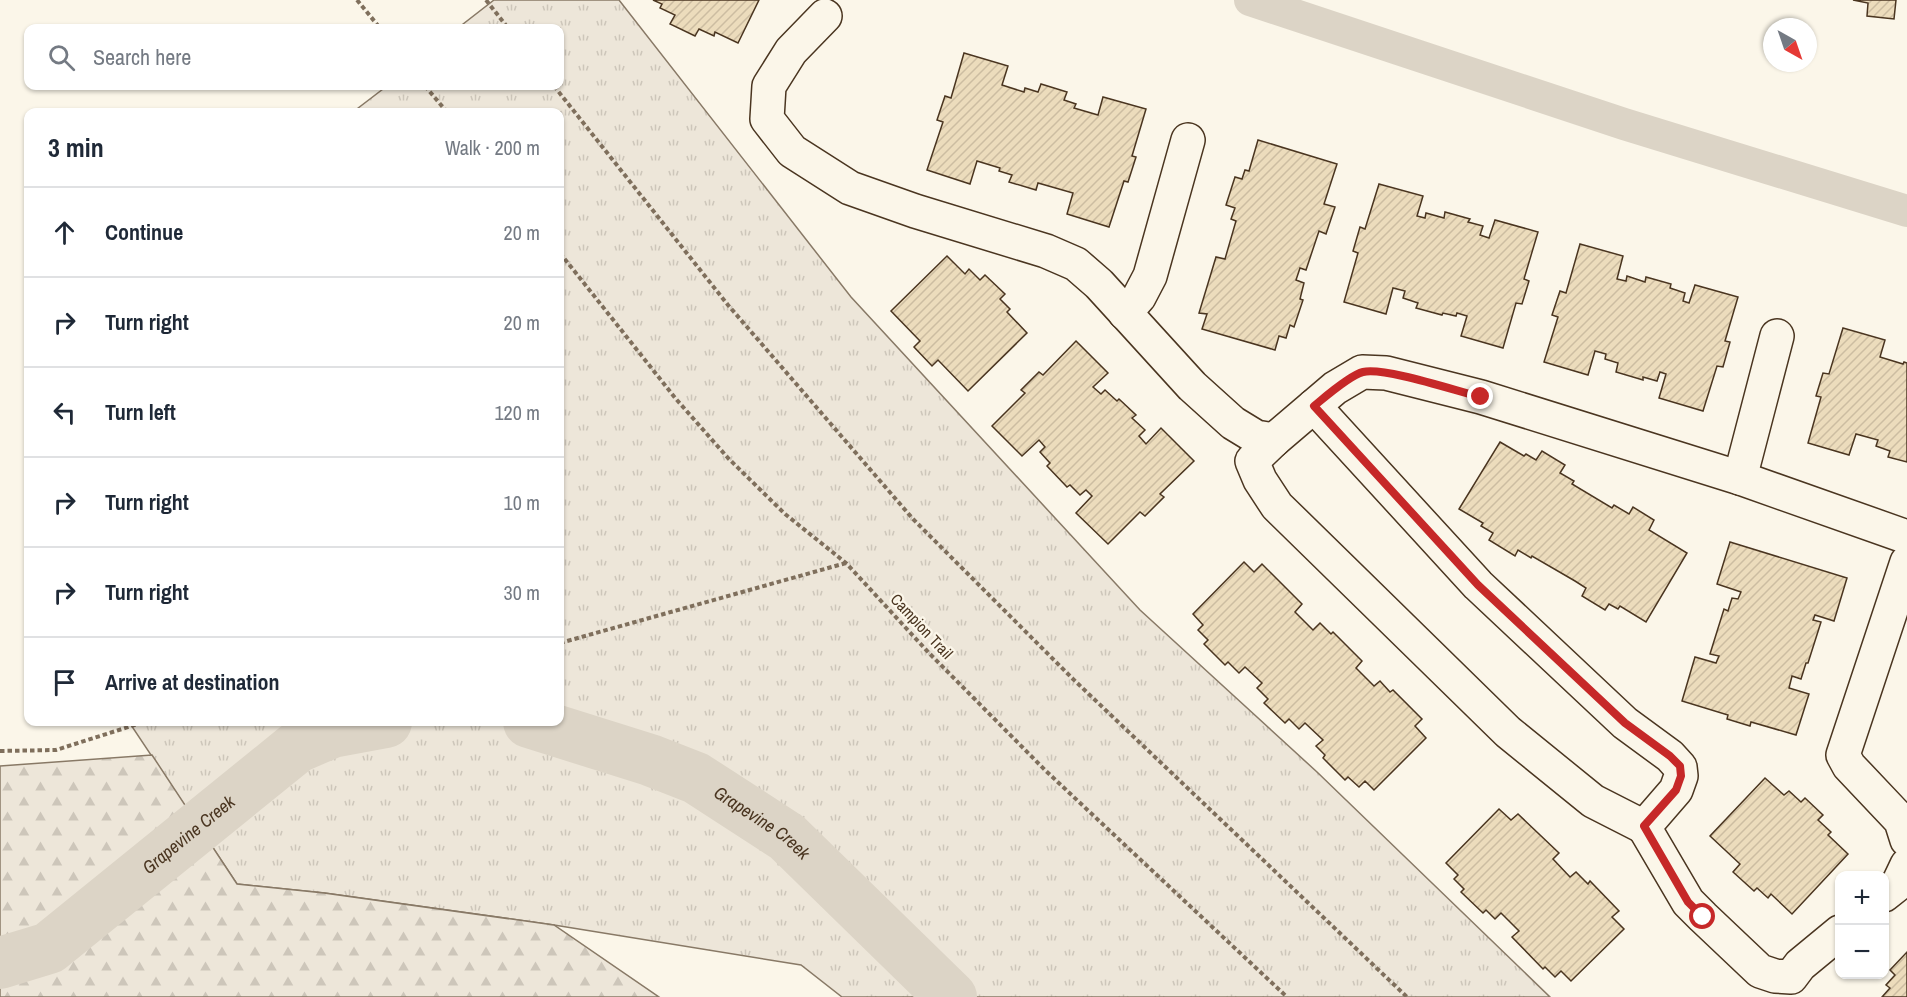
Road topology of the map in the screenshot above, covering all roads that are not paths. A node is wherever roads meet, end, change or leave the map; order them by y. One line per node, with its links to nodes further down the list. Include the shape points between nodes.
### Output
1 (825, 16): 3 (lane, via 791,51 769,86 767,119 792,151 850,188 1076,264)
2 (1188, 140): 3 (lane, via 1150,276)
3 (1125, 313): 6 (lane, via 1192,386 1233,423 1256,437)
4 (1777, 336): 7 (lane)
5 (1314, 406): 6 (lane); 7 (lane, via 1362,372 1386,373 1481,397); 10 (lane, via 1478,585 1625,723 1680,766 1676,790)
6 (1274, 440): 10 (lane, via 1252,461 1277,506 1508,732 1593,801)
7 (1740, 478): 8 (lane)
8 (1907, 537)
9 (1907, 562): 11 (lane, via 1844,755 1849,766 1901,821)
10 (1644, 826): 15 (lane, via 1688,902 1760,971)
11 (1907, 840)
12 (1907, 865): 13 (lane, via 1898,884)
13 (1889, 891)
14 (1835, 935): 15 (lane, via 1800,965)
15 (1793, 987)

